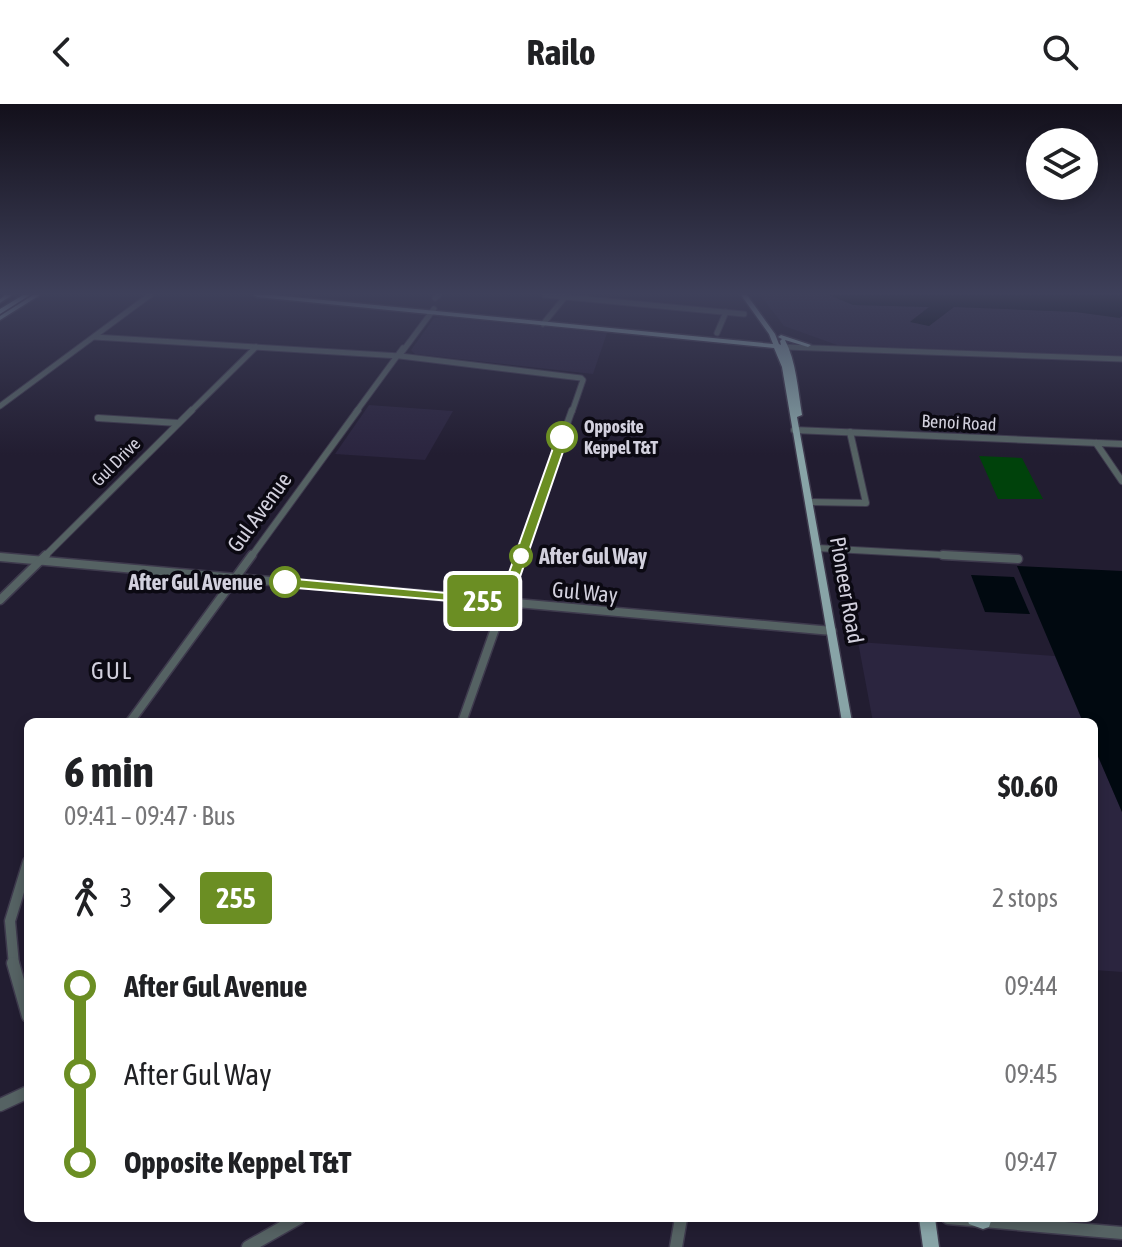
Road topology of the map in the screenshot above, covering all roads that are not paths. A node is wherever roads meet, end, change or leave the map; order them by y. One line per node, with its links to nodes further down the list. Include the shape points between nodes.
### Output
1 (79, 348): 12 (street)
2 (255, 348): 14 (street, Gul Drive)
3 (277, 348): 9 (street)
4 (403, 348): 9 (street, Gul Avenue)
5 (770, 348): 10 (main road)
6 (782, 348): 10 (main road, Pioneer Road)
7 (802, 348): 10 (main road)
8 (837, 348): 11 (street)
9 (397, 356): 25 (street, Gul Avenue); 27 (street, via 572,374 583,380)
10 (785, 356): 15 (main road, Pioneer Road)
11 (1122, 359)
12 (0, 406)
13 (98, 418): 14 (street)
14 (178, 423): 24 (street, Gul Drive)
15 (798, 430): 16 (street, Benoi Road); 20 (main road, Pioneer Road)
16 (850, 432): 17 (street, Benoi Road); 20 (street, via 866,503)
17 (1096, 443): 18 (street, Benoi Road); 19 (street)
18 (1122, 444)
19 (1122, 481)
20 (810, 502): 21 (main road, Pioneer Road)
21 (817, 548): 23 (street); 28 (main road, Pioneer Road)
22 (0, 557): 24 (street, Gul Way)
23 (1018, 559)
24 (39, 561): 25 (street, Gul Way); 26 (street, Gul Drive)
25 (236, 578): 27 (street, Gul Way); 29 (street, Gul Avenue)
26 (0, 600)
27 (505, 603): 28 (street, Gul Way); 30 (street)
28 (832, 631): 31 (main road, Pioneer Road)
29 (133, 718)
30 (463, 718)
31 (846, 718)
32 (24, 869): 33 (street, via 13,890 5,935)
33 (24, 1002)
34 (24, 1094): 35 (street)
35 (0, 1105)
36 (292, 1222): 41 (street)
37 (680, 1222): 42 (street)
38 (928, 1222): 43 (main road)
39 (1001, 1222): 40 (street)
40 (1122, 1233)
41 (248, 1247)
42 (676, 1247)
43 (931, 1247)

